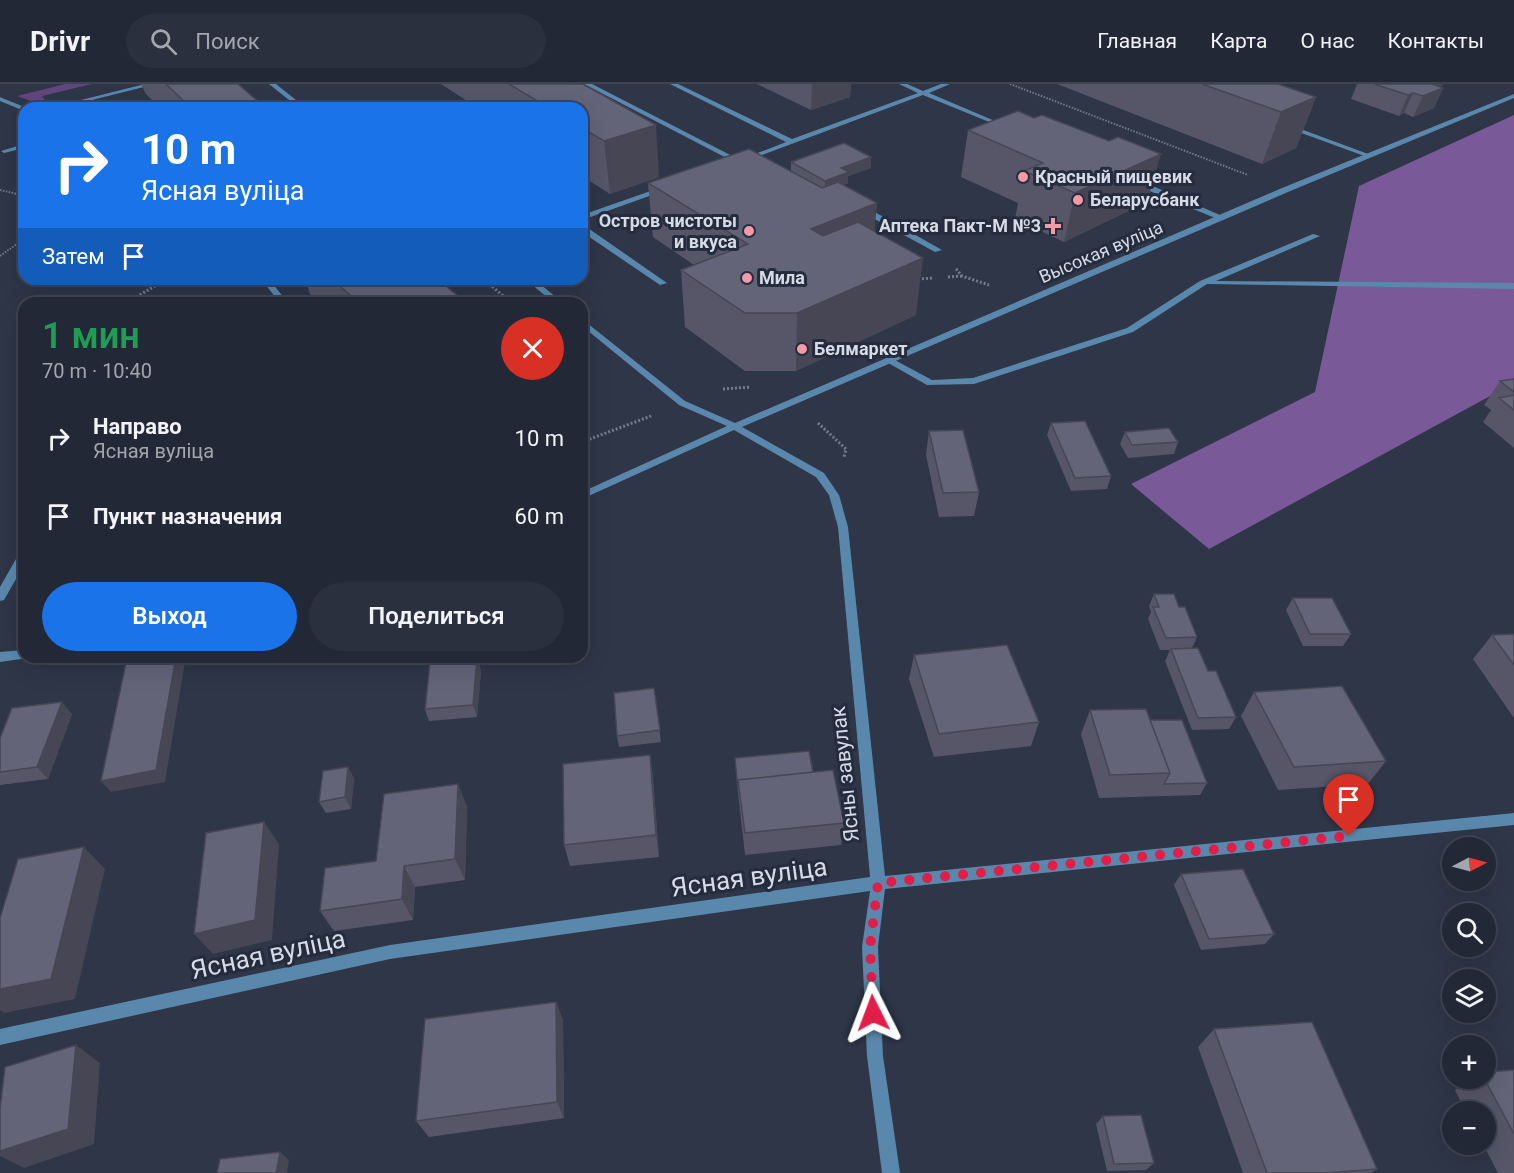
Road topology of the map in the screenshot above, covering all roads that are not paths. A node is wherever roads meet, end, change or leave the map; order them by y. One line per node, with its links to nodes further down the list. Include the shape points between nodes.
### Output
1 (153, 84): 10 (street)
2 (272, 84): 13 (street)
3 (586, 84): 21 (street)
4 (673, 84): 17 (street)
5 (902, 84): 7 (street)
6 (947, 84): 7 (street)
7 (924, 94): 16 (street); 17 (street)
8 (1514, 96): 20 (street, Высокая вуліца)
9 (0, 99): 14 (street)
10 (88, 99): 11 (street); 12 (street)
11 (76, 102)
12 (91, 102)
13 (295, 102)
14 (18, 106)
15 (1279, 123): 20 (street)
16 (1012, 130)
17 (792, 142): 21 (street)
18 (18, 148): 19 (street)
19 (4, 151)
20 (1369, 156): 28 (street, Высокая вуліца)
21 (738, 162): 22 (street); 23 (street)
22 (729, 165)
23 (748, 166)
24 (1132, 180): 28 (street)
25 (678, 184): 27 (street)
26 (850, 202): 31 (street)
27 (588, 217)
28 (1223, 218): 40 (street, Высокая вуліца)
29 (588, 232): 32 (street)
30 (1316, 237): 33 (street)
31 (938, 250)
32 (663, 283)
33 (1203, 283): 36 (street); 40 (street, via 1130,330 974,381 930,383)
34 (270, 285): 37 (street)
35 (536, 285): 38 (street)
36 (1514, 286)
37 (279, 297)
38 (552, 297)
39 (588, 327): 41 (street, Ясны завулак, via 682,404)
40 (888, 360): 41 (street, Высокая вуліца)
41 (734, 426): 42 (street, Высокая вуліца); 48 (street, Ясны завулак, via 820,475 834,495 843,527)
42 (588, 493)
43 (18, 566): 44 (street)
44 (0, 597)
45 (18, 656): 46 (street)
46 (0, 657)
47 (1514, 819): 48 (street, Ясная вуліца)
48 (878, 883): 49 (street, Ясная вуліца, via 390,952); 50 (street, Ясны завулак, via 870,947 875,1056)
49 (0, 1037)
50 (891, 1173)

